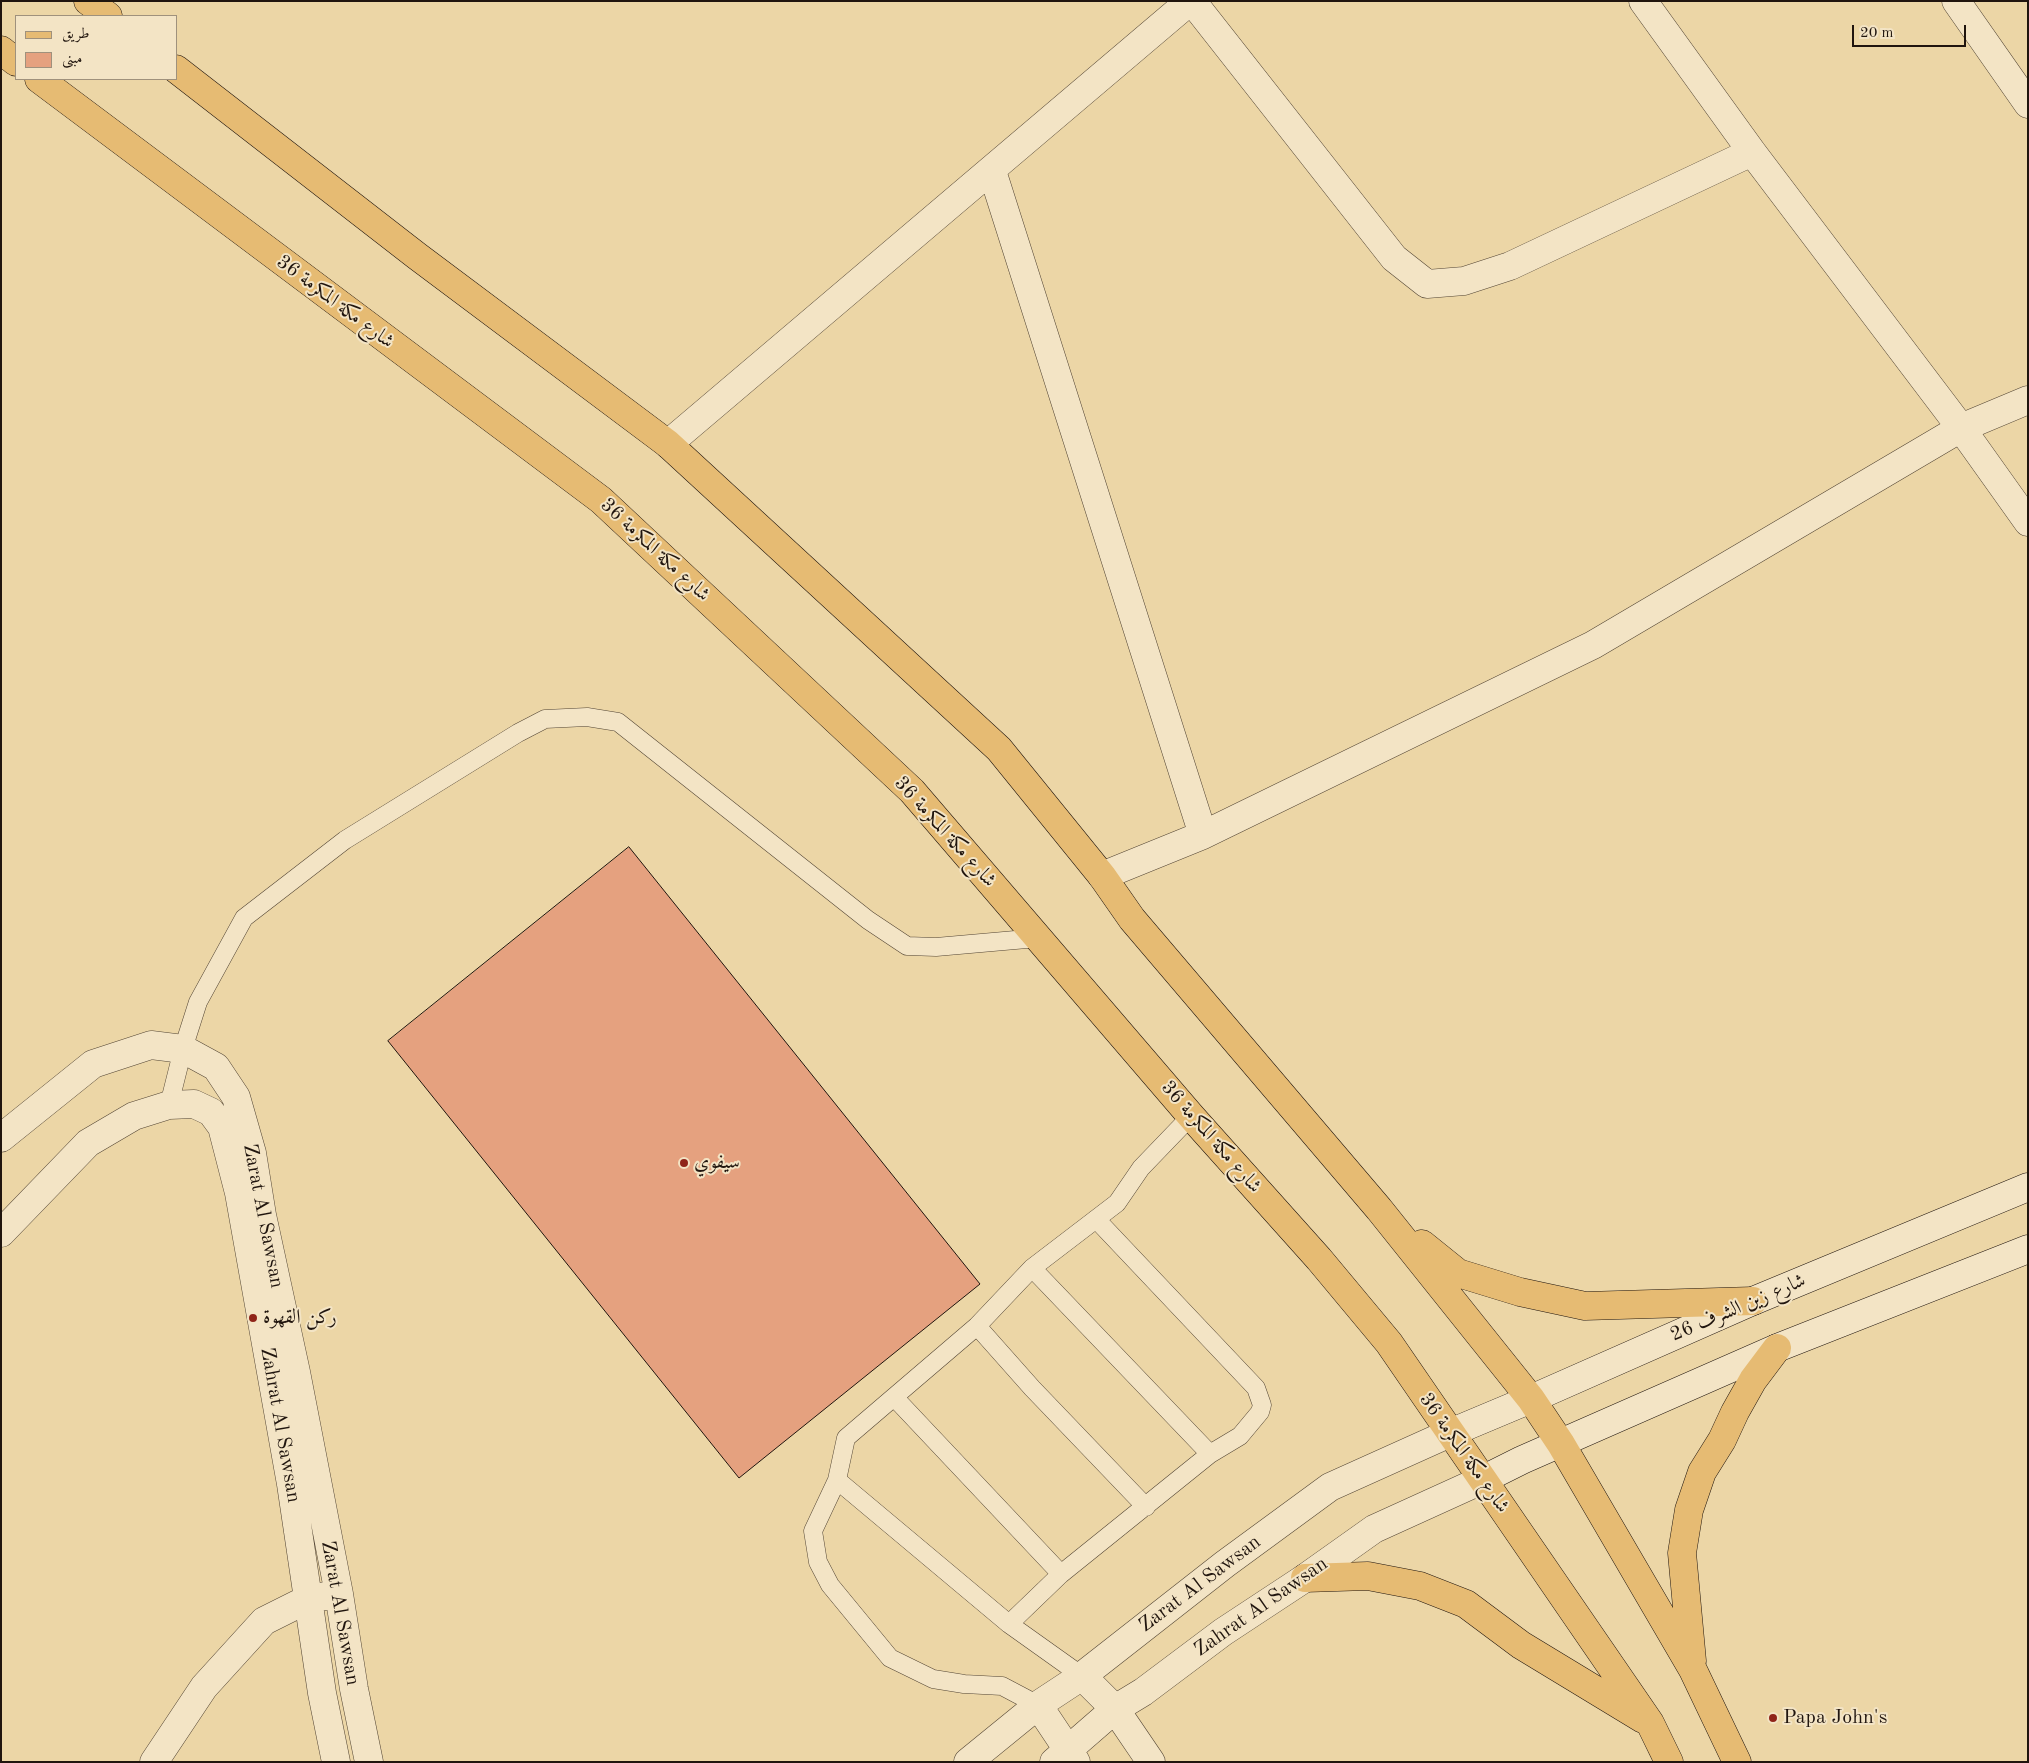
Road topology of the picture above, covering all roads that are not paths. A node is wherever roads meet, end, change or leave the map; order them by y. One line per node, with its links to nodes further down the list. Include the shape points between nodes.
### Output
1 (88, 1): 5 (main road)
2 (1191, 1): 11 (street, via 1394,258 1427,284 1464,281 1510,266); 12 (street)
3 (1643, 1): 11 (street)
4 (1956, 1): 10 (street)
5 (107, 15)
6 (1, 50): 7 (main road)
7 (15, 61)
8 (178, 71): 15 (main road, via 417,256)
9 (40, 80): 19 (main road, شارع مكة المكرمة 36, via 602,500 912,791)
10 (2028, 104)
11 (1752, 152): 14 (street)
12 (992, 171): 15 (street); 17 (street)
13 (2028, 400): 14 (street)
14 (1961, 428): 16 (street); 17 (street, via 1593,645)
15 (668, 444): 18 (main road, via 999,749)
16 (2028, 522)
17 (1203, 835): 18 (street)
18 (1102, 876): 25 (main road, via 1132,919)
19 (1038, 938): 20 (lane, via 936,947 907,946 868,920 618,722 588,717 546,720 518,732 345,840 244,918 198,1002); 22 (main road, شارع مكة المكرمة 36)
20 (183, 1049): 21 (lane); 23 (street, Zarat Al Sawsan, via 151,1045 93,1064); 43 (street, Zarat Al Sawsan, via 216,1067 236,1097 252,1153)
21 (169, 1105): 27 (street, Zahrat Al Sawsan, via 134,1116 88,1143); 44 (street, Zahrat Al Sawsan, via 194,1104 211,1112 222,1127 239,1193 291,1484)
22 (1191, 1116): 26 (lane, via 1141,1168 1117,1203); 35 (main road, شارع مكة المكرمة 36, via 1319,1259 1389,1344)
23 (1, 1138)
24 (2028, 1187): 30 (street, شارع زين الشرف 26)
25 (1378, 1209): 30 (main road, via 1458,1274 1520,1292 1585,1306); 34 (main road)
26 (1096, 1219): 29 (lane); 37 (lane, via 1256,1388 1262,1405 1260,1412 1240,1436)
27 (1, 1233)
28 (2028, 1250): 32 (street)
29 (1032, 1268): 31 (lane); 37 (lane)
30 (1753, 1301): 34 (street, شارع زين الشرف 26)
31 (977, 1326): 33 (lane); 40 (lane)
32 (1777, 1348): 36 (street); 46 (main road, via 1753,1380 1702,1472 1689,1510 1682,1554)
33 (894, 1398): 39 (lane, via 846,1438); 41 (lane)
34 (1531, 1399): 35 (street, شارع زين الشرف 26); 36 (main road)
35 (1450, 1433): 38 (main road, شارع مكة المكرمة 36); 47 (street, Zarat Al Sawsan, via 1330,1487)
36 (1561, 1444): 38 (street); 46 (main road)
37 (1210, 1454): 40 (lane)
38 (1484, 1479): 42 (street, Zahrat Al Sawsan, via 1374,1529); 50 (main road, شارع مكة المكرمة 36)
39 (837, 1480): 45 (lane); 48 (lane, via 813,1531 818,1562 830,1585 890,1658 933,1679 1002,1686)
40 (1146, 1507): 41 (lane)
41 (1062, 1574): 45 (lane)
42 (1305, 1578): 49 (street, Zahrat Al Sawsan); 50 (main road, via 1368,1576 1420,1586 1466,1604 1521,1645)
43 (339, 1594): 44 (street); 54 (street, Zarat Al Sawsan)
44 (308, 1599): 52 (street, via 264,1621 204,1687); 53 (street, Zahrat Al Sawsan)
45 (1009, 1624): 47 (lane)
46 (1692, 1670): 58 (main road)
47 (1082, 1676): 48 (street, Zarat Al Sawsan); 49 (street)
48 (1038, 1705): 51 (street); 55 (street, Zarat Al Sawsan)
49 (1115, 1709): 51 (street, Zahrat Al Sawsan); 56 (street)
50 (1650, 1723): 57 (main road, شارع مكة المكرمة 36)
51 (1065, 1758)
52 (154, 1762)
53 (336, 1762)
54 (369, 1762)
55 (968, 1762)
56 (1151, 1762)
57 (1669, 1762)
58 (1737, 1762)

